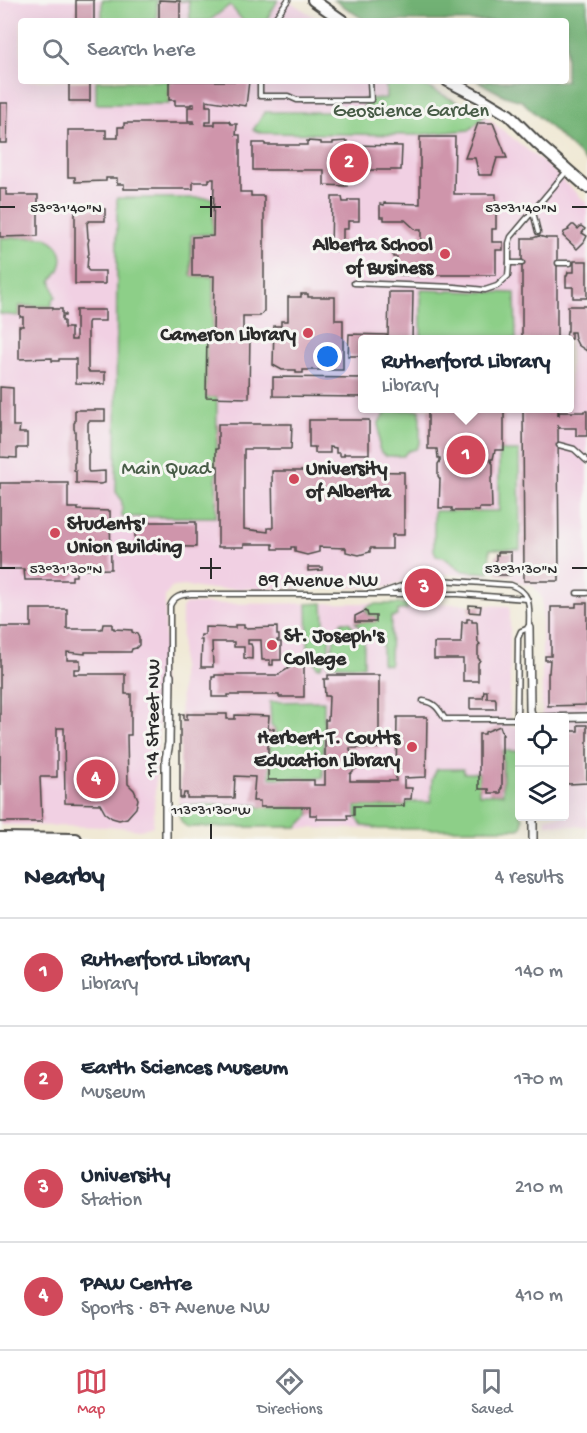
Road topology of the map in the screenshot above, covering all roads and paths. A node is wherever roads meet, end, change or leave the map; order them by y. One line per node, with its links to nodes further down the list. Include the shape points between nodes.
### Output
1 (288, 0): 3 (lane)
2 (313, 0): 4 (street)
3 (276, 18)
4 (339, 18)
5 (260, 84): 6 (lane, via 260,96 371,100)
6 (370, 84)
7 (454, 84): 8 (street, via 509,116)
8 (568, 169): 9 (street); 10 (lane)
9 (587, 187)
10 (533, 212): 11 (lane); 15 (lane, via 510,240)
11 (538, 232)
12 (522, 263): 15 (lane)
13 (558, 263): 14 (lane)
14 (570, 263)
15 (509, 264): 16 (lane, via 508,276 485,290)
16 (354, 283)
17 (559, 445): 18 (lane, via 574,449)
18 (587, 461)
19 (577, 593): 20 (lane)
20 (587, 593)
21 (378, 594): 22 (lane, 89 Avenue NW, via 191,594); 23 (lane, 89 Avenue NW); 23 (lane, via 426,579 511,585 522,590)
22 (174, 599): 25 (lane, 114 Street NW, via 170,606)
23 (527, 599): 24 (lane)
24 (529, 628): 27 (lane, via 521,631 518,638); 28 (street)
25 (170, 676): 36 (street, 114 Street NW)
26 (423, 701): 31 (lane, via 434,704 445,719)
27 (518, 713)
28 (531, 713)
29 (569, 717): 30 (street)
30 (587, 717)
31 (515, 719)
32 (533, 821): 37 (street)
33 (0, 838): 34 (street)
34 (38, 839): 35 (street)
35 (76, 839)
36 (166, 839)
37 (533, 839)

